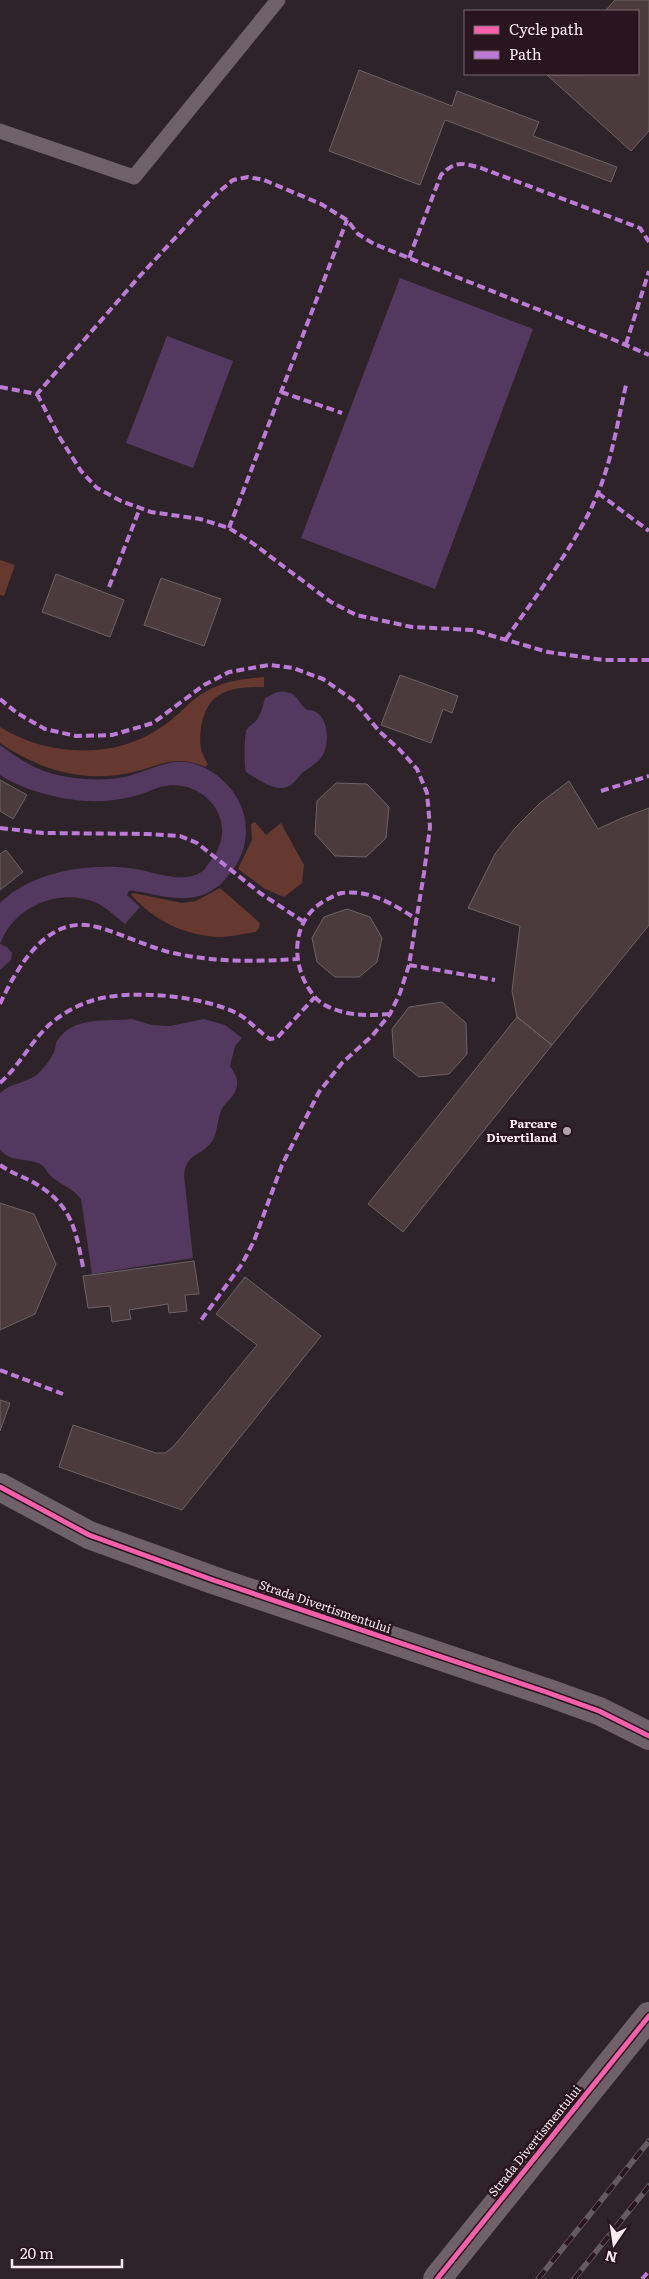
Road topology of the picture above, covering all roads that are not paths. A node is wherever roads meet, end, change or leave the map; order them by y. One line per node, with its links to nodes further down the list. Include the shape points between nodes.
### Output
1 (278, 0): 2 (lane, via 134,178)
2 (0, 131)
3 (0, 1487): 4 (street, Strada Divertismentului, via 89,1535 599,1711)
4 (649, 1736)
5 (649, 2016): 6 (street, Strada Divertismentului)
6 (437, 2279)

